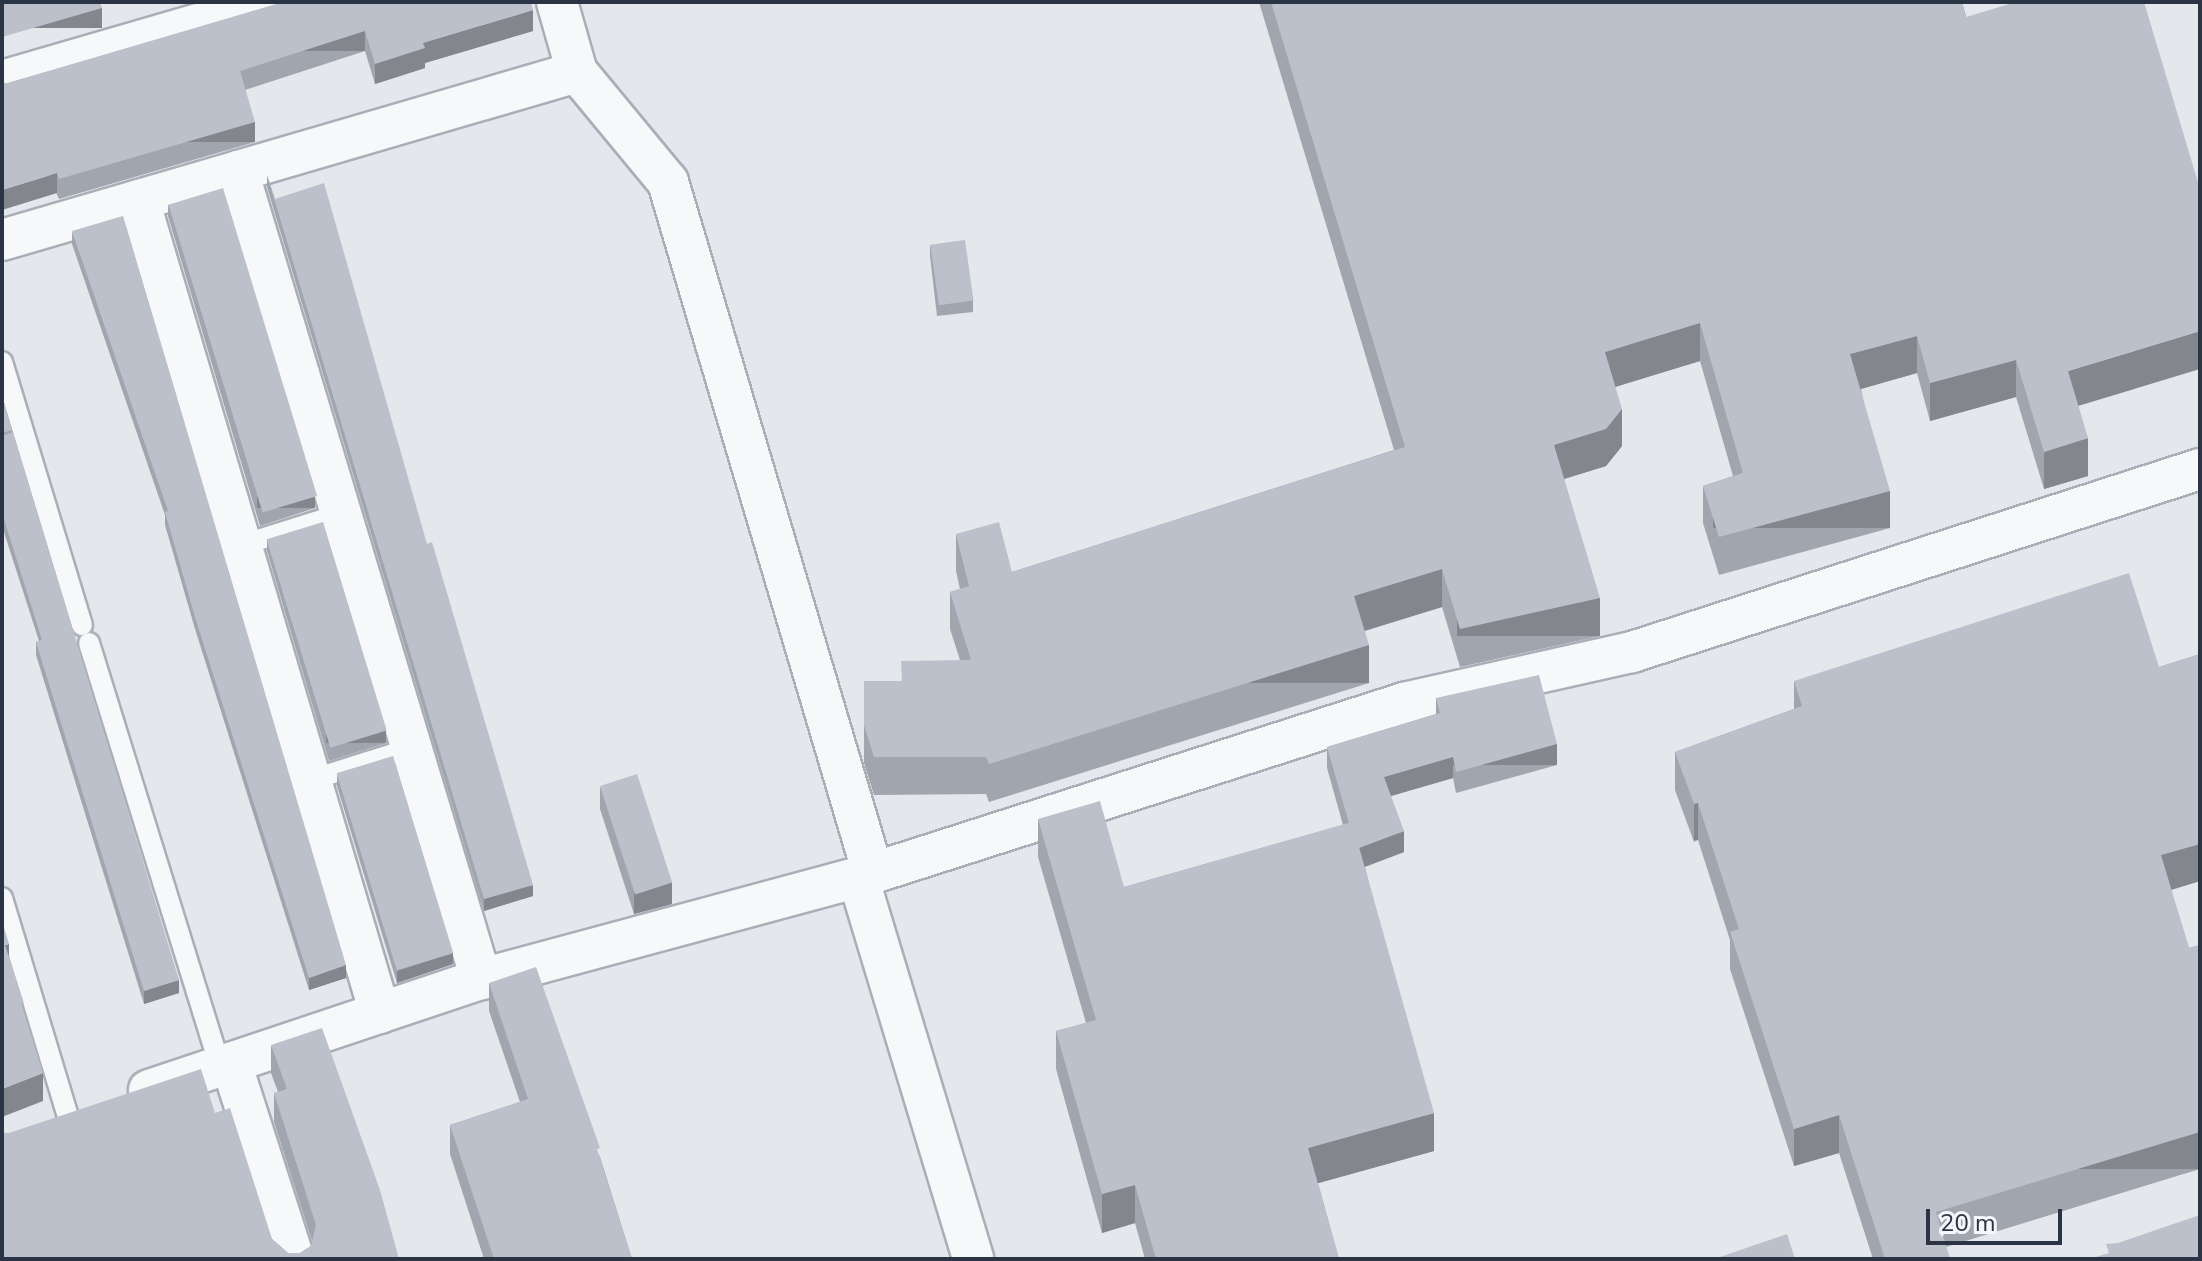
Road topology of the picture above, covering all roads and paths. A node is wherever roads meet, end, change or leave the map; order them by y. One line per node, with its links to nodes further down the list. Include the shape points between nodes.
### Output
1 (274, 2): 4 (street)
2 (557, 2): 3 (street)
3 (577, 72): 5 (street); 14 (street, via 668,182)
4 (2, 81)
5 (238, 171): 6 (street); 10 (street)
6 (139, 200): 7 (street); 11 (street)
7 (2, 240)
8 (2, 362): 18 (lane)
9 (2200, 469): 14 (street, via 1632,652 1404,703)
10 (341, 514): 11 (lane); 12 (street)
11 (242, 545): 13 (street)
12 (412, 748): 13 (lane); 16 (street)
13 (311, 780): 17 (street)
14 (865, 875): 16 (street); 22 (street)
15 (2, 898): 19 (lane)
16 (481, 979): 17 (street)
17 (380, 1013): 18 (street)
18 (226, 1065): 19 (street); 21 (street)
19 (68, 1117): 20 (street)
20 (28, 1131)
21 (294, 1259)
22 (973, 1259)

